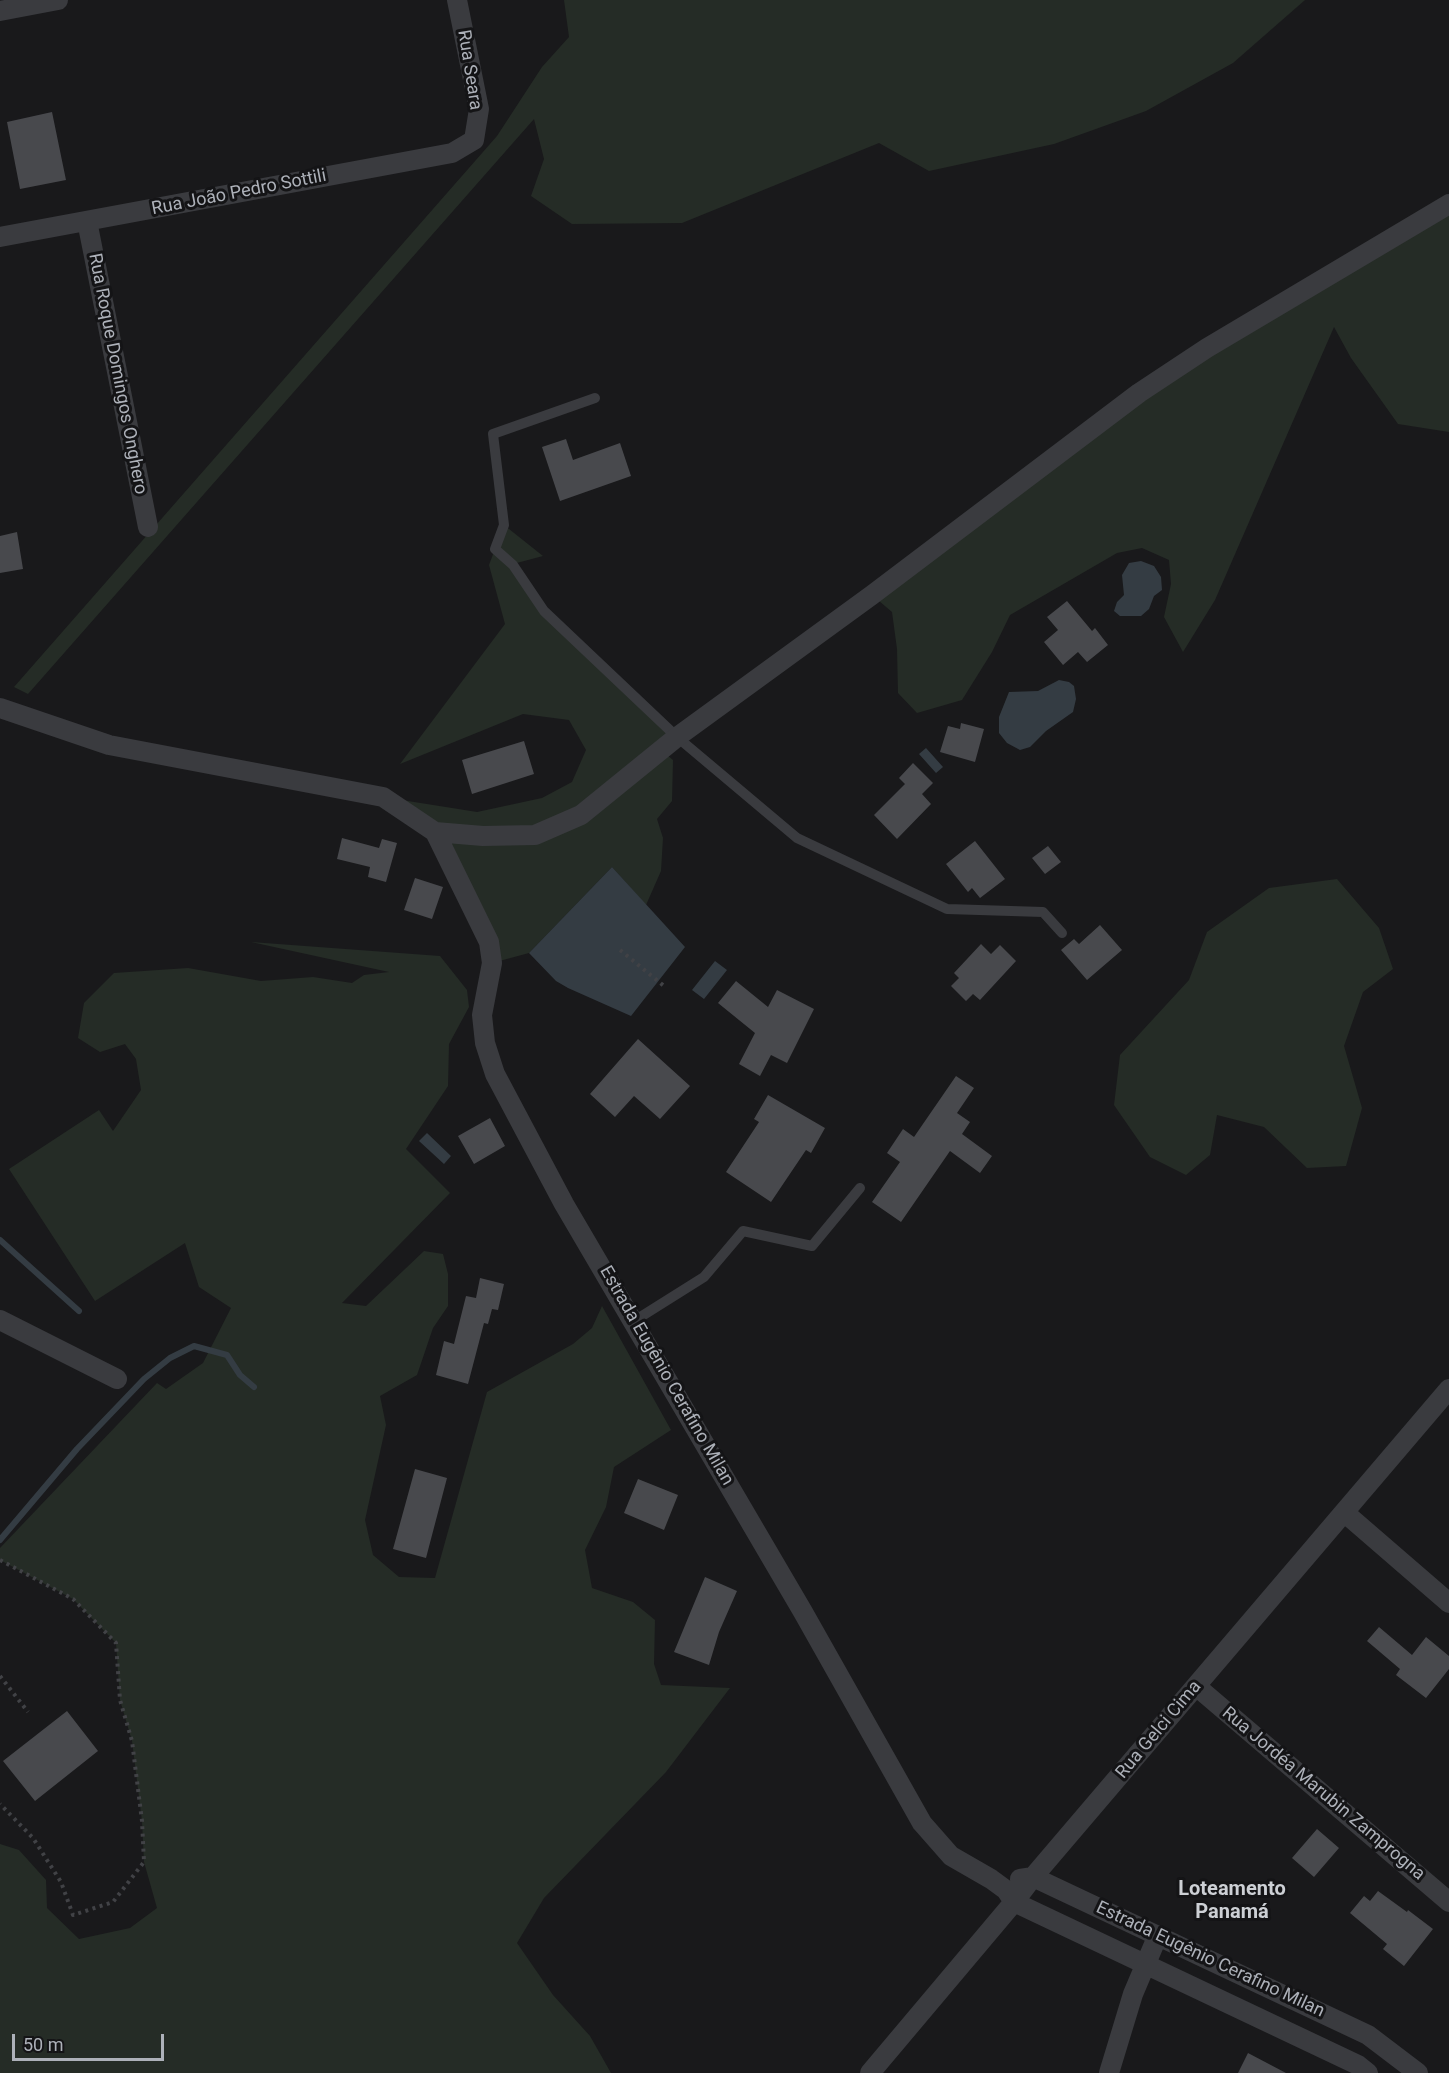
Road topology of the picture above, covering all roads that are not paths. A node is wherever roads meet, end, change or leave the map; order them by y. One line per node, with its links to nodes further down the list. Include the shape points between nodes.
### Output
1 (58, 0): 3 (street)
2 (457, 0): 4 (street, Rua Seara, via 479,109)
3 (0, 11)
4 (474, 140): 6 (street, Rua João Pedro Sottili, via 452,153)
5 (1449, 204): 11 (street, via 1207,348 1139,393)
6 (87, 221): 7 (street, Rua João Pedro Sottili); 9 (street, Rua Roque Domingos Onghero)
7 (0, 237)
8 (596, 398): 11 (lane, via 493,434 504,525 495,549 513,565 544,611)
9 (148, 527)
10 (0, 708): 12 (street, via 109,745 383,797)
11 (677, 737): 12 (street, via 581,815 535,835); 13 (lane, via 797,838 947,909 1042,912)
12 (435, 832): 16 (street, Estrada Eugênio Cerafino Milan, via 489,942 492,963 482,1015 485,1043 495,1074 564,1204)
13 (1062, 933)
14 (860, 1188): 16 (lane, via 812,1246 743,1231 704,1277)
15 (0, 1320): 17 (street)
16 (634, 1321): 23 (street, Estrada Eugênio Cerafino Milan, via 922,1823 951,1856)
17 (117, 1379)
18 (1449, 1389): 19 (street, Rua Gelci Cima)
19 (1345, 1513): 20 (street); 21 (street, Rua Gelci Cima)
20 (1449, 1603)
21 (1196, 1686): 22 (street, Rua Gelci Cima); 25 (street, Rua Jordéa Marubin Zamprogna)
22 (1033, 1877): 23 (street, Estrada Eugênio Cerafino Milan); 24 (street, Rua Gelci Cima); 26 (street, Estrada Eugênio Cerafino Milan)
23 (991, 1879): 24 (street, Estrada Eugênio Cerafino Milan)
24 (1014, 1902): 27 (street, Estrada Eugênio Cerafino Milan); 30 (street, Rua Gelci Cima)
25 (1449, 1902)
26 (1158, 1935): 27 (street); 28 (street, Estrada Eugênio Cerafino Milan)
27 (1145, 1966): 29 (street, Estrada Eugênio Cerafino Milan); 31 (street)
28 (1368, 2035): 29 (street); 32 (street, Estrada Eugênio Cerafino Milan)
29 (1361, 2070)
30 (870, 2073)
31 (1108, 2073)
32 (1418, 2073)

